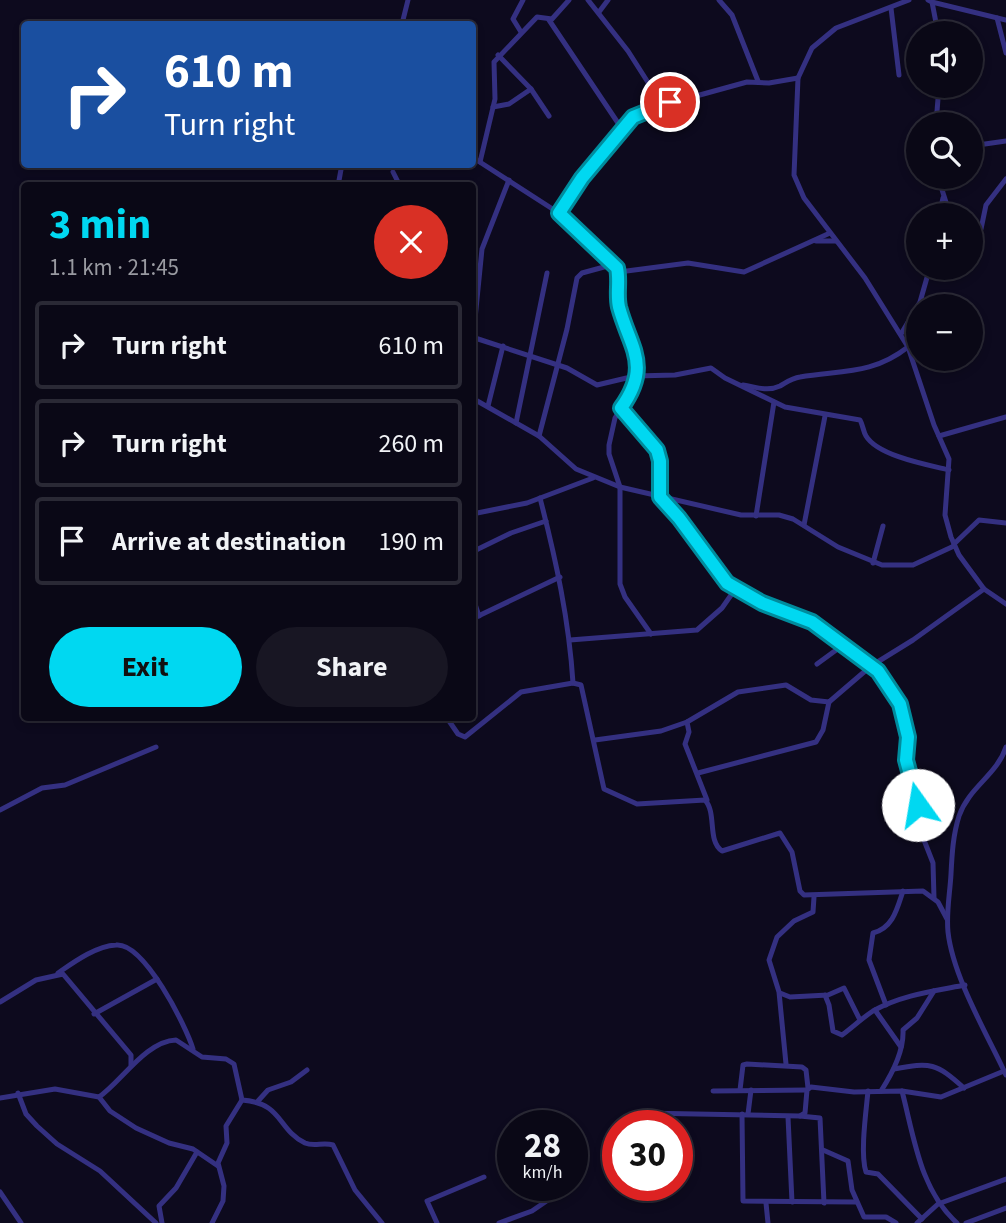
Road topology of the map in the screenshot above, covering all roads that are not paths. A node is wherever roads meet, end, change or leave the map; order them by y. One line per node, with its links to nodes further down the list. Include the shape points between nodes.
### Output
1 (408, 0): 14 (street)
2 (523, 0): 16 (street, via 513,19)
3 (569, 0): 12 (street)
4 (588, 0): 10 (street)
5 (608, 0): 10 (street)
6 (719, 0): 21 (street, via 732,15)
7 (909, 0): 9 (street)
8 (930, 1): 11 (street); 15 (street)
9 (891, 8): 19 (street); 20 (street, via 823,37 804,59)
10 (599, 12): 23 (street, via 656,95)
11 (997, 18): 13 (street); 17 (street)
12 (549, 20): 16 (street, via 537,17); 26 (street)
13 (1006, 20)
14 (403, 21)
15 (934, 21)
16 (521, 32): 18 (street)
17 (1006, 54)
18 (498, 55): 22 (street); 24 (street, via 493,65)
19 (899, 75)
20 (798, 78): 21 (street, via 769,83); 41 (street, via 793,145 796,181)
21 (758, 80): 23 (street)
22 (531, 89): 24 (street, via 509,104); 25 (street)
23 (680, 99): 26 (street, via 638,113)
24 (492, 107): 30 (street)
25 (549, 116)
26 (622, 129): 39 (street)
27 (1006, 141): 28 (street)
28 (983, 144)
29 (476, 160): 30 (street)
30 (480, 162): 33 (street)
31 (393, 172): 34 (street)
32 (1006, 179): 40 (street, via 986,205)
33 (509, 180): 39 (street); 48 (street, via 482,249)
34 (398, 182)
35 (941, 189): 36 (street)
36 (943, 198): 37 (street); 38 (street)
37 (942, 203)
38 (945, 203)
39 (559, 213): 44 (street)
40 (983, 219)
41 (830, 233): 42 (street); 43 (street)
42 (813, 241): 43 (street); 45 (street, via 744,272 688,262)
43 (836, 241): 49 (street)
44 (615, 264): 45 (street); 55 (street, via 577,278)
45 (619, 272): 57 (street, via 618,302 635,347)
46 (547, 273): 54 (street)
47 (925, 280): 49 (street, via 920,302)
48 (476, 325)
49 (901, 334): 51 (street)
50 (476, 338): 52 (street)
51 (906, 343)
52 (503, 346): 54 (street); 61 (street)
53 (906, 348): 58 (street, via 872,368 793,378 768,389)
54 (530, 358): 55 (street); 65 (street)
55 (558, 365): 57 (street, via 597,385); 66 (street)
56 (916, 371): 67 (street)
57 (635, 376): 58 (street, via 711,368); 62 (street)
58 (740, 385): 60 (street)
59 (476, 400): 61 (street)
60 (774, 402): 63 (street); 75 (street)
61 (488, 407): 65 (street)
62 (621, 408): 70 (street, via 609,454); 72 (street, via 657,450)
63 (825, 416): 68 (street, via 860,420 867,437 879,446); 73 (street)
64 (1006, 418): 67 (street)
65 (516, 423): 66 (street)
66 (539, 436): 69 (street, via 576,469)
67 (939, 436): 68 (street)
68 (949, 470): 81 (street, via 945,515)
69 (594, 478): 70 (street); 71 (street)
70 (620, 487): 72 (street); 89 (street, via 620,588)
71 (540, 498): 74 (street); 77 (street)
72 (661, 498): 75 (street); 85 (street, via 719,575)
73 (807, 507): 76 (street); 79 (street)
74 (476, 513)
75 (756, 516): 76 (street, via 779,514)
76 (793, 519): 79 (street)
77 (546, 521): 82 (street); 84 (street)
78 (1006, 523): 81 (street, via 979,520)
79 (804, 525): 83 (street)
80 (883, 526): 83 (street)
81 (954, 545): 83 (street, via 913,565); 86 (street)
82 (476, 550)
83 (873, 563)
84 (560, 577): 88 (street); 90 (street)
85 (736, 588): 89 (street, via 698,630); 91 (street, via 812,622)
86 (984, 589): 87 (street); 93 (street)
87 (1006, 604)
88 (476, 617)
89 (651, 635): 90 (street)
90 (570, 640): 94 (street)
91 (843, 645): 92 (street); 93 (street)
92 (817, 664)
93 (870, 666): 95 (street); 106 (street, via 900,704 908,737 906,760 923,839 933,863)
94 (573, 683): 96 (street, via 521,692 465,737); 98 (street, via 585,689)
95 (829, 702): 97 (street, via 811,700 786,685 738,692); 101 (street, via 816,742)
96 (449, 721)
97 (687, 722): 98 (street, via 661,731); 101 (street, via 685,744)
98 (595, 740): 102 (street, via 604,789 637,804)
99 (156, 747): 103 (street, via 65,785 42,788)
100 (1006, 747): 107 (street, via 992,773 967,797 959,816)
101 (698, 773): 102 (street)
102 (706, 800): 105 (street, via 719,850 780,834 792,852 801,892)
103 (1, 808)
104 (903, 891): 105 (street); 106 (street, via 923,891); 115 (street, via 894,917 873,933 868,955)
105 (814, 897): 112 (street, via 813,912 794,921 775,941 769,962)
106 (934, 898): 107 (street)
107 (947, 919): 110 (street)
108 (58, 973): 109 (street, via 116,945 125,946); 114 (street, via 36,980); 117 (street)
109 (157, 979): 117 (street); 120 (street, via 181,1018)
110 (965, 985): 111 (street); 123 (street, via 984,1033)
111 (934, 991): 115 (street); 119 (street, via 904,1029)
112 (780, 993): 113 (street, via 786,997); 125 (street)
113 (825, 995): 118 (street, via 845,989); 118 (street, via 834,1032 844,1034)
114 (0, 1002)
115 (886, 1005): 116 (street)
116 (875, 1010): 118 (street); 119 (street)
117 (94, 1014): 121 (street)
118 (860, 1020)
119 (901, 1047): 126 (street)
120 (193, 1049): 122 (street, via 171,1040); 140 (street, via 208,1059 234,1064)
121 (131, 1055): 122 (street); 124 (street)
122 (143, 1057): 124 (street)
123 (1003, 1061): 128 (street)
124 (131, 1065): 139 (street)
125 (786, 1065): 130 (street, via 805,1069); 131 (street, via 744,1064)
126 (894, 1069): 129 (street, via 927,1063); 135 (street)
127 (307, 1070): 141 (street, via 268,1090)
128 (1005, 1073): 129 (street)
129 (964, 1088): 136 (street, via 941,1097)
130 (807, 1089): 132 (street); 134 (street); 144 (street, via 806,1108)
131 (740, 1090): 132 (street); 133 (street)
132 (751, 1090): 142 (street)
133 (713, 1091)
134 (868, 1091): 135 (street); 159 (street, via 862,1155 866,1172 878,1174)
135 (881, 1091): 136 (street)
136 (902, 1091): 157 (street)
137 (18, 1093): 138 (street); 139 (street, via 68,1090); 161 (street, via 26,1114 37,1126 100,1171)
138 (1, 1095)
139 (99, 1097): 147 (street, via 110,1111 136,1128)
140 (242, 1100): 141 (street); 148 (street, via 226,1126 227,1143)
141 (258, 1101): 164 (street, via 306,1144 332,1145 355,1190)
142 (745, 1114): 143 (street); 145 (street); 155 (street, via 743,1202)
143 (693, 1116)
144 (800, 1116): 145 (street); 146 (street, via 820,1118)
145 (788, 1117): 153 (street)
146 (823, 1150): 154 (street, via 847,1159); 156 (street)
147 (197, 1152): 148 (street); 162 (street, via 176,1188 159,1206)
148 (216, 1162): 163 (street, via 223,1179 223,1201)
149 (484, 1177): 165 (street, via 427,1201)
150 (1006, 1179): 157 (street)
151 (0, 1192): 160 (street)
152 (547, 1201): 166 (street)
153 (792, 1202): 155 (street); 156 (street)
154 (856, 1202): 156 (street); 168 (street, via 863,1217 886,1217)
155 (766, 1203): 167 (street)
156 (824, 1203)
157 (937, 1204): 159 (street); 169 (street)
158 (1006, 1208): 170 (street)
159 (919, 1221)
160 (21, 1223)
161 (156, 1223)
162 (162, 1223)
163 (212, 1223)
164 (382, 1223)
165 (438, 1223)
166 (499, 1223)
167 (768, 1223)
168 (896, 1223)
169 (957, 1223)
170 (966, 1223)

